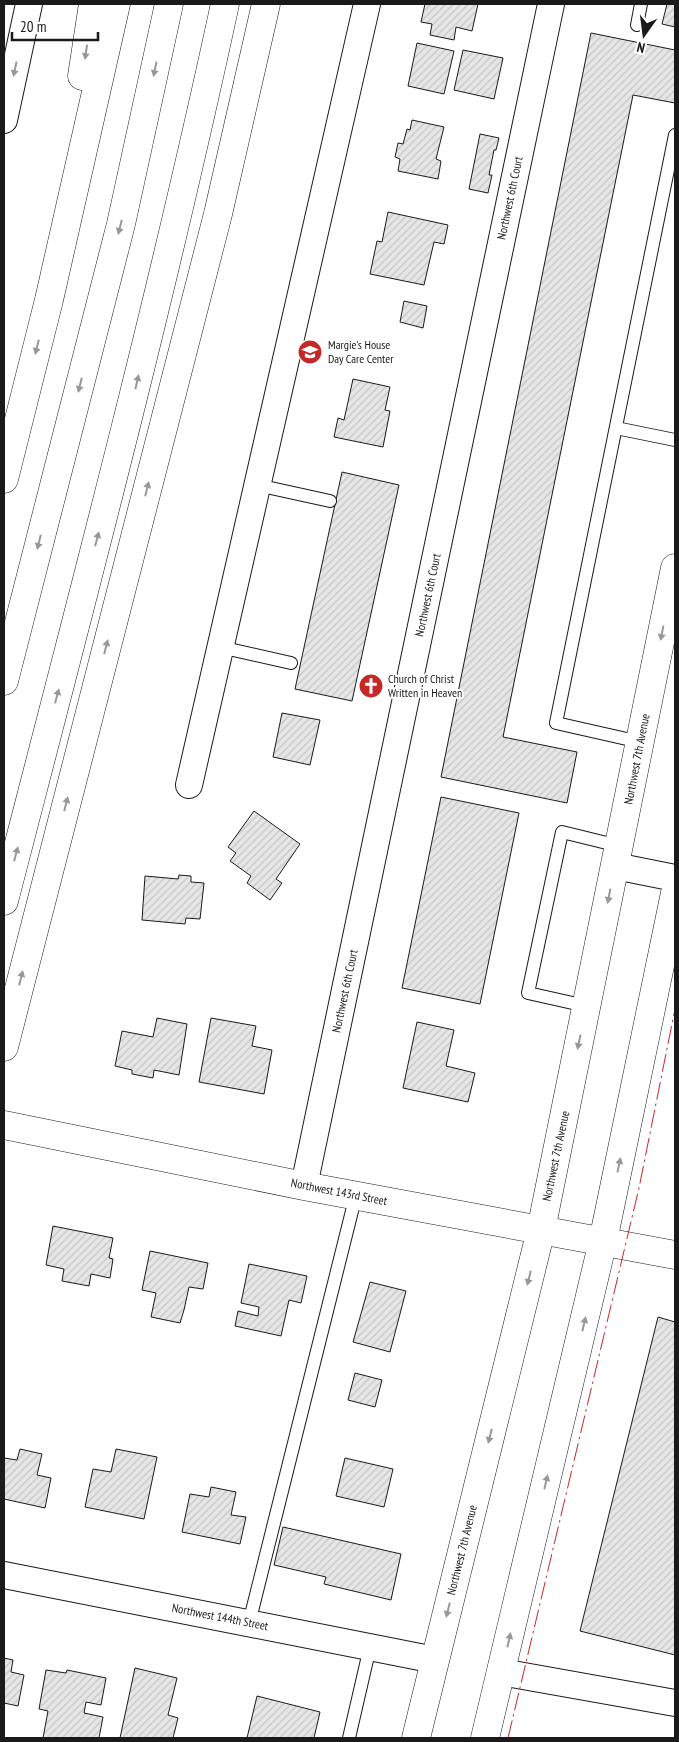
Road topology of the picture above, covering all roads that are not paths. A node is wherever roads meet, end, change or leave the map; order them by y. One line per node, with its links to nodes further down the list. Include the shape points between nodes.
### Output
1 (29, 4): 12 (street, one-way to 12)
2 (93, 4): 15 (main road, one-way to 15)
3 (116, 4): 15 (main road)
4 (169, 4): 24 (main road, one-way to 24, via 121,224)
5 (225, 4): 30 (main road, one-way to 5, via 128,419)
6 (266, 4): 14 (main road)
7 (283, 4): 14 (main road)
8 (367, 4): 19 (street)
9 (551, 4): 34 (street, Northwest 6th Court)
10 (642, 4): 11 (lane)
11 (637, 25)
12 (4, 120)
13 (675, 135): 16 (lane)
14 (218, 214): 32 (main road, one-way to 14)
15 (49, 300): 18 (main road, one-way to 18)
16 (616, 428): 17 (lane); 25 (lane, via 556,723)
17 (675, 440)
18 (4, 480)
19 (257, 485): 20 (lane); 22 (street)
20 (330, 501)
21 (675, 568): 25 (main road, Northwest 7th Avenue, one-way to 25)
22 (220, 647): 23 (lane); 26 (street)
23 (291, 663)
24 (4, 681)
25 (640, 742): 27 (main road, Northwest 7th Avenue)
26 (189, 784)
27 (617, 856): 28 (street); 31 (main road, Northwest 7th Avenue, one-way to 31); 31 (lane, via 562,832 528,993)
28 (675, 878)
29 (675, 893): 37 (main road, one-way to 29)
30 (4, 901)
31 (586, 1006): 36 (main road, Northwest 7th Avenue, one-way to 36)
32 (6, 1036)
33 (4, 1125): 34 (main road, Northwest 143rd Street)
34 (304, 1186): 35 (main road, Northwest 143rd Street)
35 (356, 1196): 36 (main road, Northwest 143rd Street); 40 (lane)
36 (541, 1230): 37 (main road, Northwest 143rd Street); 42 (main road, Northwest 7th Avenue, one-way to 42)
37 (603, 1241): 38 (main road, Northwest 143rd Street); 43 (main road, one-way to 37)
38 (675, 1255)
39 (4, 1575): 40 (street, Northwest 144th Street)
40 (249, 1623): 41 (street, Northwest 144th Street)
41 (370, 1647): 42 (street, Northwest 144th Street); 45 (lane)
42 (435, 1660): 46 (main road, Northwest 7th Avenue)
43 (501, 1672): 44 (street); 47 (main road)
44 (675, 1703)
45 (349, 1738)
46 (416, 1738)
47 (485, 1738)

